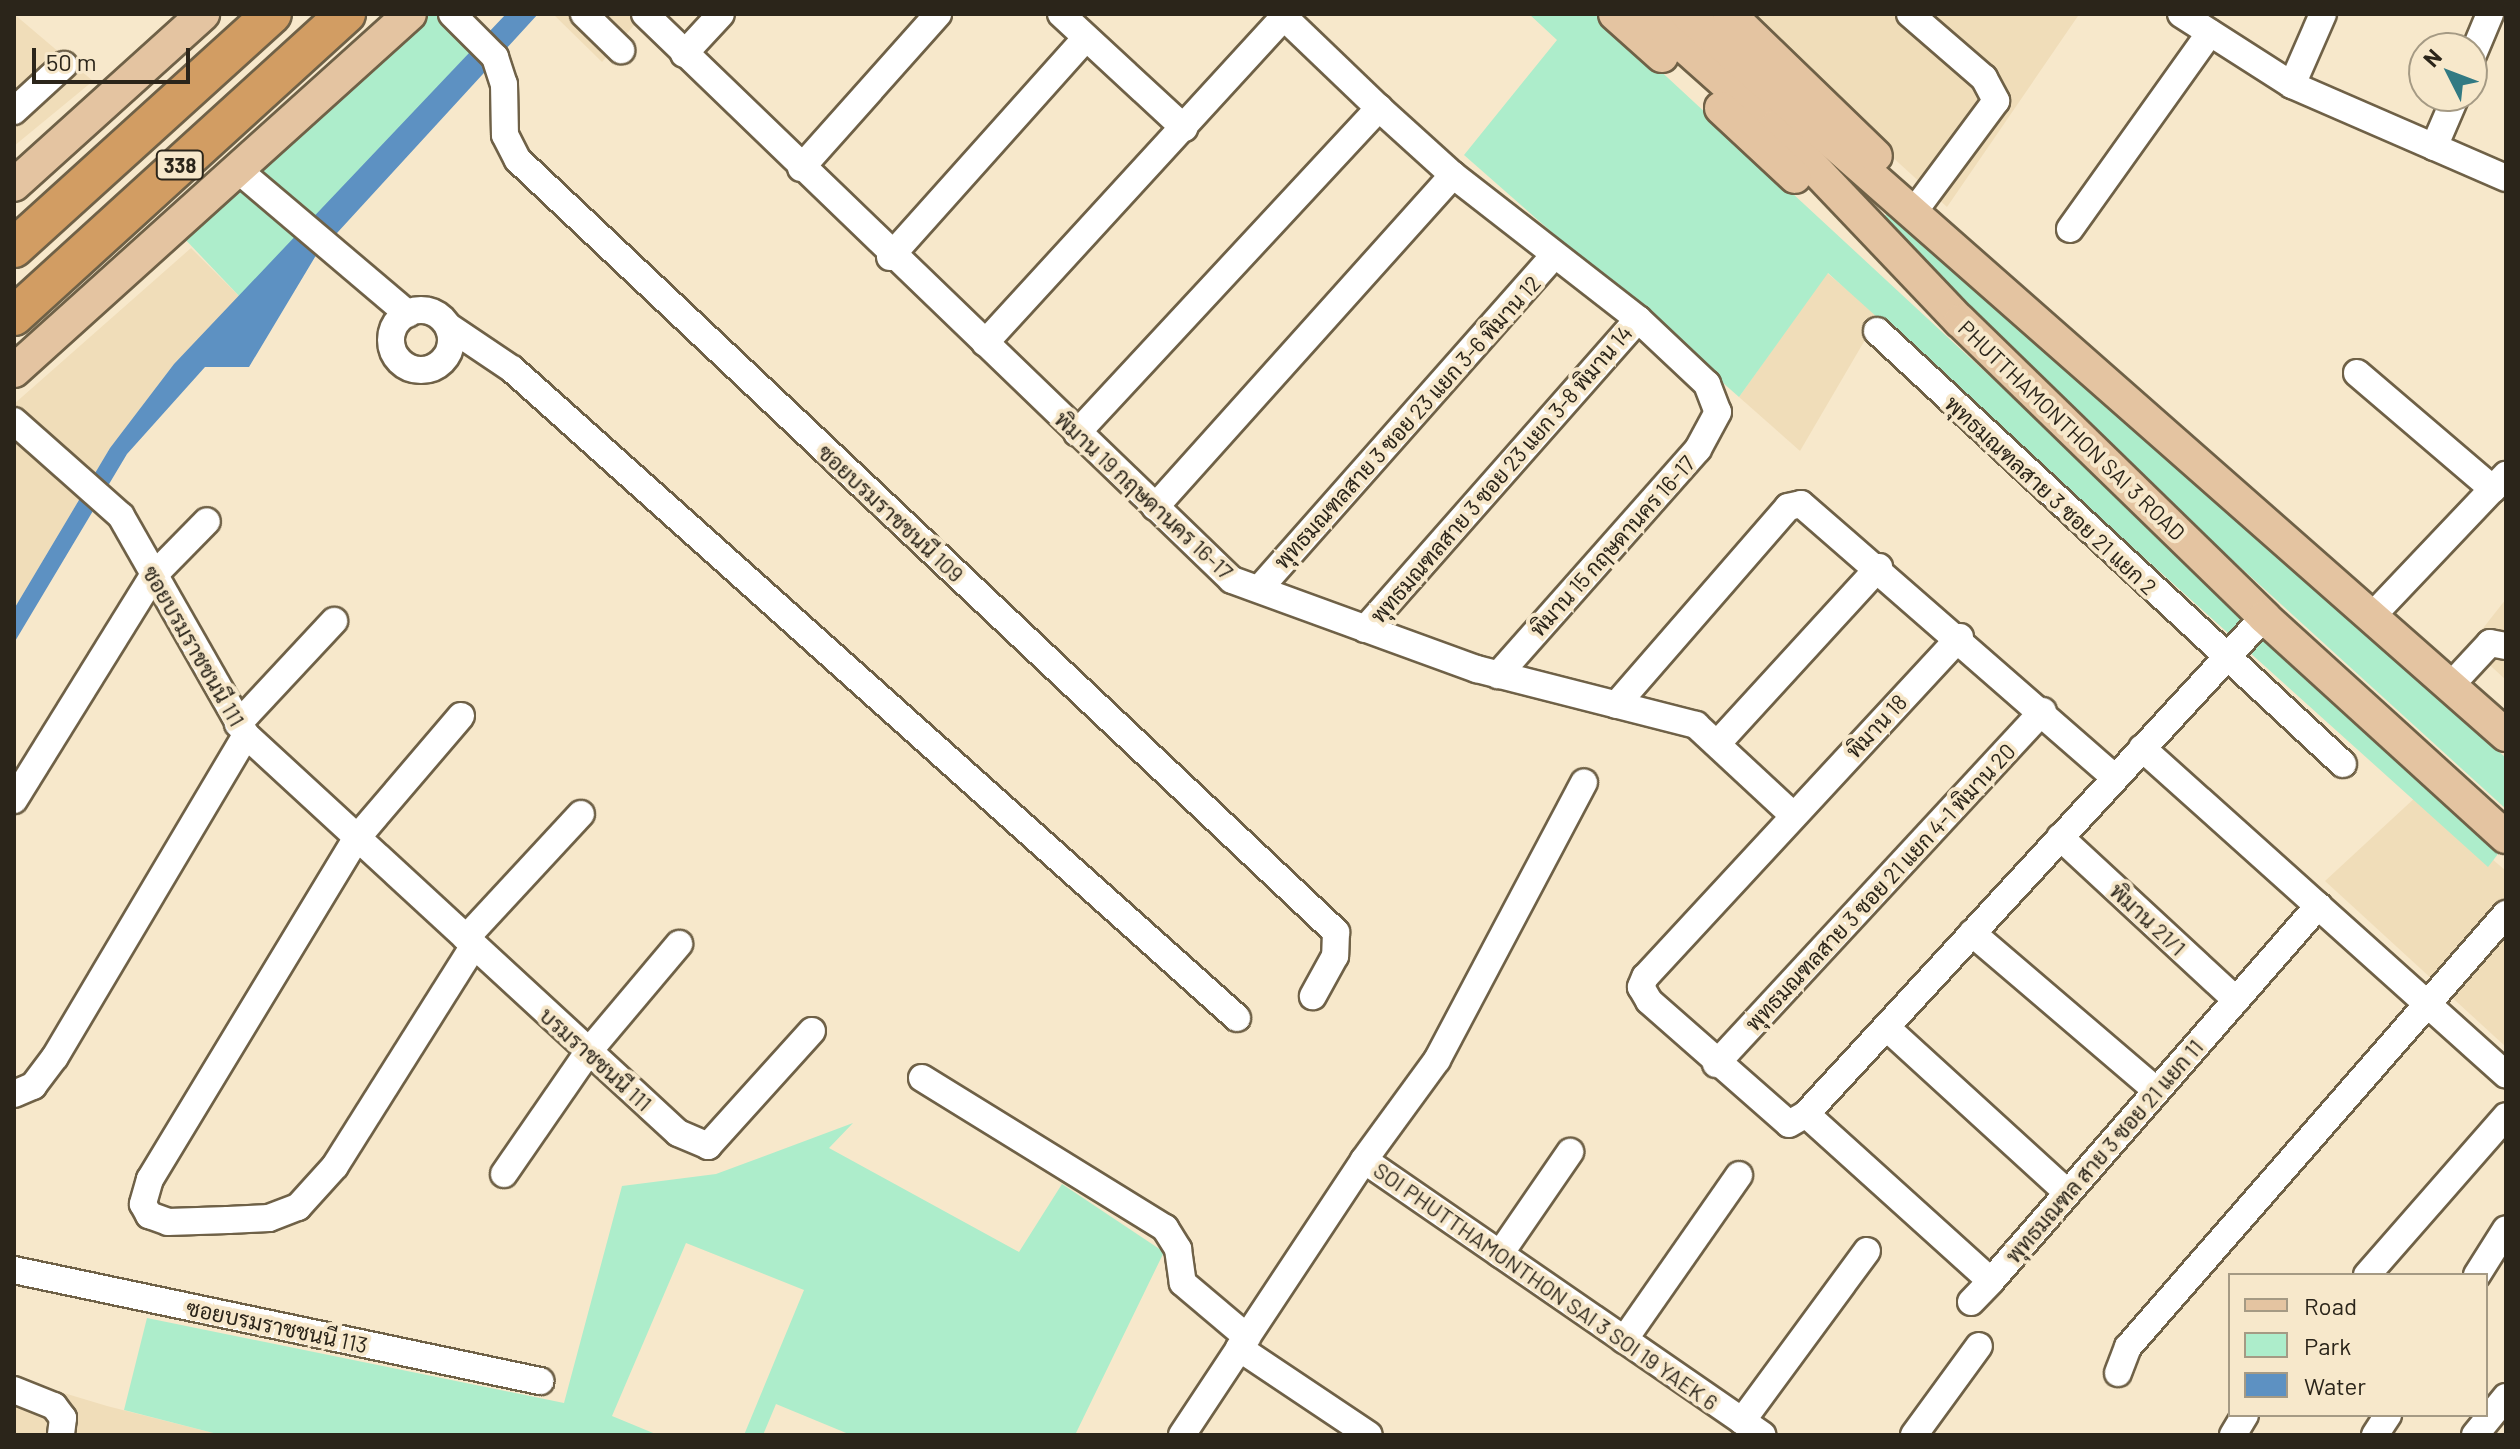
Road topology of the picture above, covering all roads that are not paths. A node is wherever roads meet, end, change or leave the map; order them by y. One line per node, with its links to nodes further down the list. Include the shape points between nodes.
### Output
1 (203, 14): 35 (main road)
2 (272, 14): 38 (highway, 338)
3 (346, 14): 43 (highway, 338)
4 (410, 14): 32 (main road, 338)
5 (452, 14): 89 (street, ซอยบรมราชชนนี 109, via 486,49 504,84 505,135 518,160 1336,932 1335,956)
6 (584, 14): 21 (street)
7 (645, 14): 22 (street, พิมาน 19 กฤษดานคร 16-17)
8 (721, 14): 22 (street)
9 (938, 14): 31 (street)
10 (1061, 14): 20 (street)
11 (1615, 14): 45 (main road, via 1850,230)
12 (1648, 14): 28 (main road, PHUTTHAMONTHON SAI 3 ROAD)
13 (1687, 14): 28 (main road, PHUTTHAMONTHON SAI 3 ROAD)
14 (1729, 14): 36 (main road, via 1803,80)
15 (1910, 14): 36 (street, via 1984,78 1996,101)
16 (2181, 14): 19 (street)
17 (2323, 14): 24 (street)
18 (1285, 16): 25 (street); 29 (street)
19 (2210, 33): 24 (street); 37 (street)
20 (1086, 38): 29 (street); 40 (street)
21 (621, 50)
22 (684, 54): 31 (street, พิมาน 19 กฤษดานคร 16-17)
23 (64, 65): 26 (street)
24 (2292, 85): 30 (street)
25 (1379, 108): 33 (street); 52 (street)
26 (14, 111)
27 (2449, 112): 30 (street)
28 (1783, 117): 41 (main road, PHUTTHAMONTHON SAI 3 ROAD); 45 (main road, PHUTTHAMONTHON SAI 3 ROAD)
29 (1184, 128): 48 (street)
30 (2434, 147): 34 (street)
31 (801, 168): 40 (street, พิมาน 19 กฤษดานคร 16-17)
32 (237, 169): 42 (street); 49 (main road, 338)
33 (1453, 175): 39 (street); 54 (street)
34 (2506, 178)
35 (14, 185)
36 (1921, 202): 41 (main road)
37 (2070, 229)
38 (14, 248)
39 (1555, 255): 44 (street); 58 (street, พุทธมณฑลสาย 3 ซอย 23 แยก 3-6 พิมาน 12)
40 (890, 257): 48 (street, พิมาน 19 กฤษดานคร 16-17)
41 (1997, 283): 59 (main road, PHUTTHAMONTHON SAI 3 ROAD)
42 (408, 314): 46 (street, via 431,311); 46 (street, via 392,333 392,346 405,366 418,370 442,362 452,339)
43 (14, 316)
44 (1638, 319): 62 (street, พุทธมณฑลสาย 3 ซอย 23 แยก 3-8 พิมาน 14); 66 (street, พิมาน 15 กฤษดานคร 16-17, via 1707,384 1718,412 1698,449)
45 (1960, 321): 60 (main road, PHUTTHAMONTHON SAI 3 ROAD)
46 (448, 326): 92 (street, via 512,369)
47 (1877, 331): 65 (street, พุทธมณฑลสาย 3 ซอย 21 แยก 2)
48 (985, 343): 52 (street, พิมาน 19 กฤษดานคร 16-17)
49 (14, 371)
50 (2357, 373): 53 (street)
51 (14, 421): 57 (street, ซอยบรมราชชนนี 111, via 109,501)
52 (1077, 433): 54 (street, พิมาน 19 กฤษดานคร 16-17)
53 (2500, 482): 59 (street)
54 (1155, 507): 58 (street, พิมาน 19 กฤษดานคร 16-17, via 1232,580)
55 (207, 521): 57 (street)
56 (1879, 567): 63 (street); 68 (street, via 1814,510 1801,504 1788,507); 73 (street)
57 (152, 577): 71 (street, ซอยบรมราชชนนี 111); 78 (street)
58 (1259, 589): 62 (street, พิมาน 19 กฤษดานคร 16-17)
59 (2374, 614): 67 (main road, PHUTTHAMONTHON SAI 3 ROAD)
60 (2264, 617): 65 (street); 82 (main road, PHUTTHAMONTHON SAI 3 ROAD)
61 (334, 621): 71 (street)
62 (1365, 629): 66 (street, พิมาน 19 กฤษดานคร 16-17)
63 (1960, 637): 69 (street); 80 (street, พิมาน 18)
64 (2506, 646): 67 (street, via 2490,643)
65 (2225, 659): 74 (street); 75 (street, พุทธมณฑลสาย 3 ซอย 21 แยก 2)
66 (1498, 675): 68 (street, พิมาน 19 กฤษดานคร 16-17)
67 (2451, 685): 72 (main road, PHUTTHAMONTHON SAI 3 ROAD)
68 (1616, 705): 73 (street, พิมาน 19 กฤษดานคร 16-17, via 1696,725)
69 (2043, 711): 76 (street); 96 (street, พุทธมณฑลสาย 3 ซอย 21 แยก 4-1 พิมาน 20)
70 (461, 716): 83 (street)
71 (242, 729): 83 (street, ซอยบรมราชชนนี 111); 100 (street, via 55,1057 33,1086)
72 (2506, 735)
73 (1717, 744): 80 (street, พิมาน 19 กฤษดานคร 16-17)
74 (2142, 748): 76 (street); 84 (street)
75 (2343, 764)
76 (2114, 777): 81 (street)
77 (1584, 782): 104 (street, via 1437,1060)
78 (14, 800)
79 (581, 814): 88 (street)
80 (1793, 815): 96 (street, พิมาน 18, via 1641,987)
81 (2060, 837): 86 (street); 90 (street, พิมาน 21/1)
82 (2506, 837)
83 (356, 839): 88 (street, ซอยบรมราชชนนี 111); 88 (street, via 150,1179 143,1204 149,1215 168,1222 269,1218 298,1207 335,1166)
84 (2318, 906): 90 (street, พุทธมณฑล สาย 3 ซอย 21 แยก 11); 91 (street)
85 (2506, 914): 91 (street)
86 (1972, 933): 93 (street); 99 (street)
87 (679, 944): 95 (street)
88 (476, 949): 95 (street, บรมราชชนนี 111)
89 (1313, 996)
90 (2236, 1000): 99 (street, พุทธมณฑล สาย 3 ซอย 21 แยก 11)
91 (2427, 1004): 97 (street); 119 (street, via 2128,1347)
92 (1237, 1018)
93 (1886, 1027): 101 (street); 107 (street)
94 (812, 1031): 95 (street, บรมราชชนนี 111, via 708,1146 678,1133)
95 (589, 1051): 105 (street)
96 (1716, 1064): 101 (street, via 1782,1121 1795,1125)
97 (2506, 1075)
98 (922, 1078): 117 (street, via 1165,1228 1178,1249 1183,1283)
99 (2157, 1091): 107 (street, พุทธมณฑล สาย 3 ซอย 21 แยก 11)
100 (14, 1094)
101 (1806, 1114): 114 (street, พุทธมณฑล สาย 3 ซอย 21 แยก 11)
102 (2506, 1116): 112 (street)
103 (1570, 1152): 110 (street)
104 (1364, 1160): 110 (street, SOI PHUTTHAMONTHON SAI 3 SOI 19 YAEK 6); 117 (street, SOI PHUTTHAMONTHON SAI 3 SOI 19 YAEK 6)
105 (504, 1174)
106 (1739, 1175): 116 (street)
107 (2068, 1193): 114 (street, พุทธมณฑล สาย 3 ซอย 21 แยก 11)
108 (2506, 1229): 113 (street)
109 (1867, 1251): 125 (street)
110 (1500, 1254): 116 (street, SOI PHUTTHAMONTHON SAI 3 SOI 19 YAEK 6)
111 (14, 1270): 120 (street, ซอยบรมราชชนนี 113)
112 (2369, 1273)
113 (2478, 1273)
114 (1991, 1281): 115 (street)
115 (1971, 1302)
116 (1624, 1340): 125 (street, SOI PHUTTHAMONTHON SAI 3 SOI 19 YAEK 6)
117 (1243, 1342): 127 (street, SOI PHUTTHAMONTHON SAI 3 SOI 19 YAEK 6); 128 (street)
118 (1979, 1346): 129 (street)
119 (2118, 1373)
120 (540, 1381)
121 (14, 1390): 126 (street, via 54,1406 63,1418)
122 (2506, 1397): 132 (street)
123 (2244, 1417): 130 (street)
124 (2387, 1417): 131 (street)
125 (1752, 1428)
126 (61, 1435)
127 (1182, 1435)
128 (1369, 1435)
129 (1914, 1435)
130 (2233, 1435)
131 (2375, 1435)
132 (2475, 1435)

